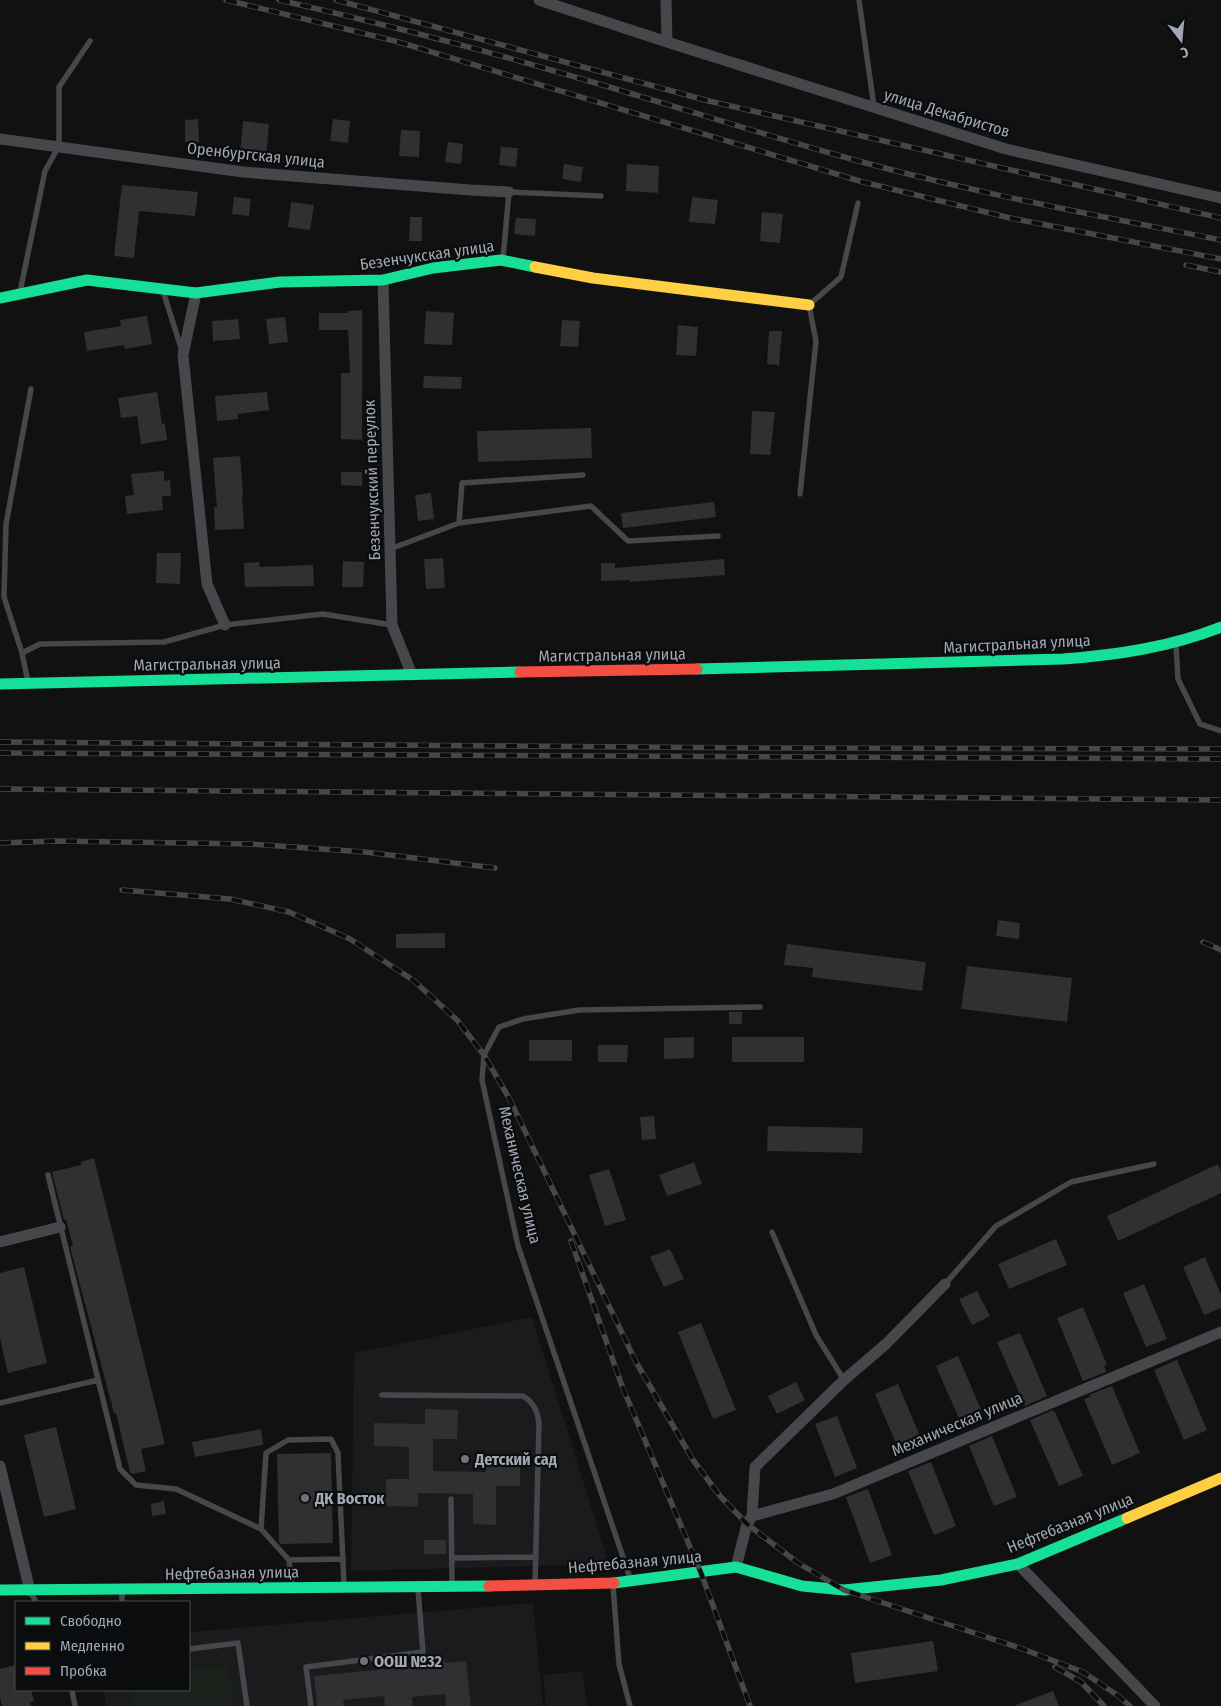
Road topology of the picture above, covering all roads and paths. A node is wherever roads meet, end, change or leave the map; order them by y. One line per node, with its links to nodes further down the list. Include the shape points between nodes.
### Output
1 (539, 0): 5 (street, улица Декабристов)
2 (666, 0): 5 (street)
3 (859, 0): 6 (lane)
4 (90, 41): 8 (lane, via 59,87)
5 (667, 42): 6 (street, улица Декабристов)
6 (874, 107): 11 (street, улица Декабристов, via 1006,149)
7 (0, 139): 8 (street, Оренбургская улица)
8 (59, 146): 9 (street, Оренбургская улица, via 243,172); 17 (lane, via 45,171)
9 (510, 192): 10 (lane); 13 (lane)
10 (601, 196)
11 (1221, 198)
12 (858, 203): 19 (lane, via 841,277)
13 (503, 260): 14 (street, Безенчукская улица, via 433,268); 19 (street, Безенчукская улица, via 593,278)
14 (383, 280): 16 (street, Безенчукская улица, via 280,282); 26 (street, Безенчукский переулок)
15 (162, 289): 16 (street, Безенчукская улица); 17 (street, Безенчукская улица, via 87,280); 20 (lane)
16 (196, 293): 20 (street)
17 (20, 294): 18 (street, Безенчукская улица)
18 (0, 298)
19 (809, 305): 23 (lane, via 816,341)
20 (183, 355): 30 (street, via 207,584)
21 (31, 389): 28 (lane, via 6,524 4,597)
22 (583, 476): 24 (lane, via 462,483)
23 (800, 494)
24 (459, 523): 25 (lane, via 591,506 628,541); 26 (lane)
25 (718, 536)
26 (390, 549): 29 (street, Безенчукский переулок)
27 (0, 604): 28 (lane)
28 (8, 609): 33 (lane)
29 (392, 625): 30 (lane, via 324,614); 34 (street, Безенчукский переулок)
30 (225, 626): 33 (lane, via 164,642 40,644)
31 (1221, 627): 32 (street, Магистральная улица)
32 (1176, 643): 34 (street, Магистральная улица, via 1132,652 1040,662); 37 (lane, via 1178,679 1200,724)
33 (22, 653): 36 (lane)
34 (412, 675): 36 (street, Магистральная улица)
35 (0, 684): 36 (street, Магистральная улица)
36 (28, 684)
37 (1221, 731)
38 (760, 1007): 61 (lane, Механическая улица, via 579,1010 523,1019 499,1026 484,1055 482,1080 518,1246)
39 (1154, 1164): 44 (lane, via 1071,1182 996,1226)
40 (48, 1175): 41 (lane)
41 (60, 1227): 43 (street); 46 (lane)
42 (772, 1232): 47 (lane, via 816,1335)
43 (0, 1242)
44 (945, 1284): 47 (street, via 886,1344)
45 (1221, 1332): 53 (street, Механическая улица, via 833,1494)
46 (98, 1380): 49 (lane); 54 (lane, via 120,1469 136,1485 176,1489)
47 (844, 1380): 53 (street, via 756,1467)
48 (382, 1395): 55 (lane, via 522,1396 531,1401 539,1423)
49 (0, 1403)
50 (0, 1466): 70 (street)
51 (1221, 1478): 59 (street, Нефтебазная улица)
52 (451, 1499): 56 (lane)
53 (752, 1516): 60 (street)
54 (261, 1529): 57 (lane, via 266,1453 288,1440 331,1439 338,1453); 58 (lane)
55 (536, 1557): 56 (lane); 63 (lane)
56 (452, 1558): 64 (lane)
57 (343, 1559): 58 (lane); 67 (lane)
58 (289, 1560): 66 (lane)
59 (1018, 1564): 60 (street, Нефтебазная улица, via 941,1580 844,1590 802,1586); 79 (street)
60 (736, 1567): 61 (street, Нефтебазная улица)
61 (631, 1580): 62 (street, Нефтебазная улица)
62 (613, 1583): 63 (street, Нефтебазная улица); 78 (lane, via 619,1664)
63 (536, 1585): 64 (street, Нефтебазная улица)
64 (452, 1586): 65 (street, Нефтебазная улица)
65 (417, 1587): 67 (street, Нефтебазная улица); 77 (lane, via 423,1652 306,1667)
66 (293, 1588): 67 (street, Нефтебазная улица); 69 (street, Нефтебазная улица)
67 (344, 1588)
68 (0, 1590): 70 (street, Нефтебазная улица)
69 (122, 1590): 70 (street, Нефтебазная улица); 72 (lane)
70 (30, 1591): 71 (lane)
71 (35, 1601)
72 (122, 1601)
73 (190, 1649): 76 (lane, via 238,1643)
74 (72, 1691): 75 (lane)
75 (75, 1706)
76 (247, 1706)
77 (311, 1706)
78 (630, 1706)
79 (1155, 1706)

